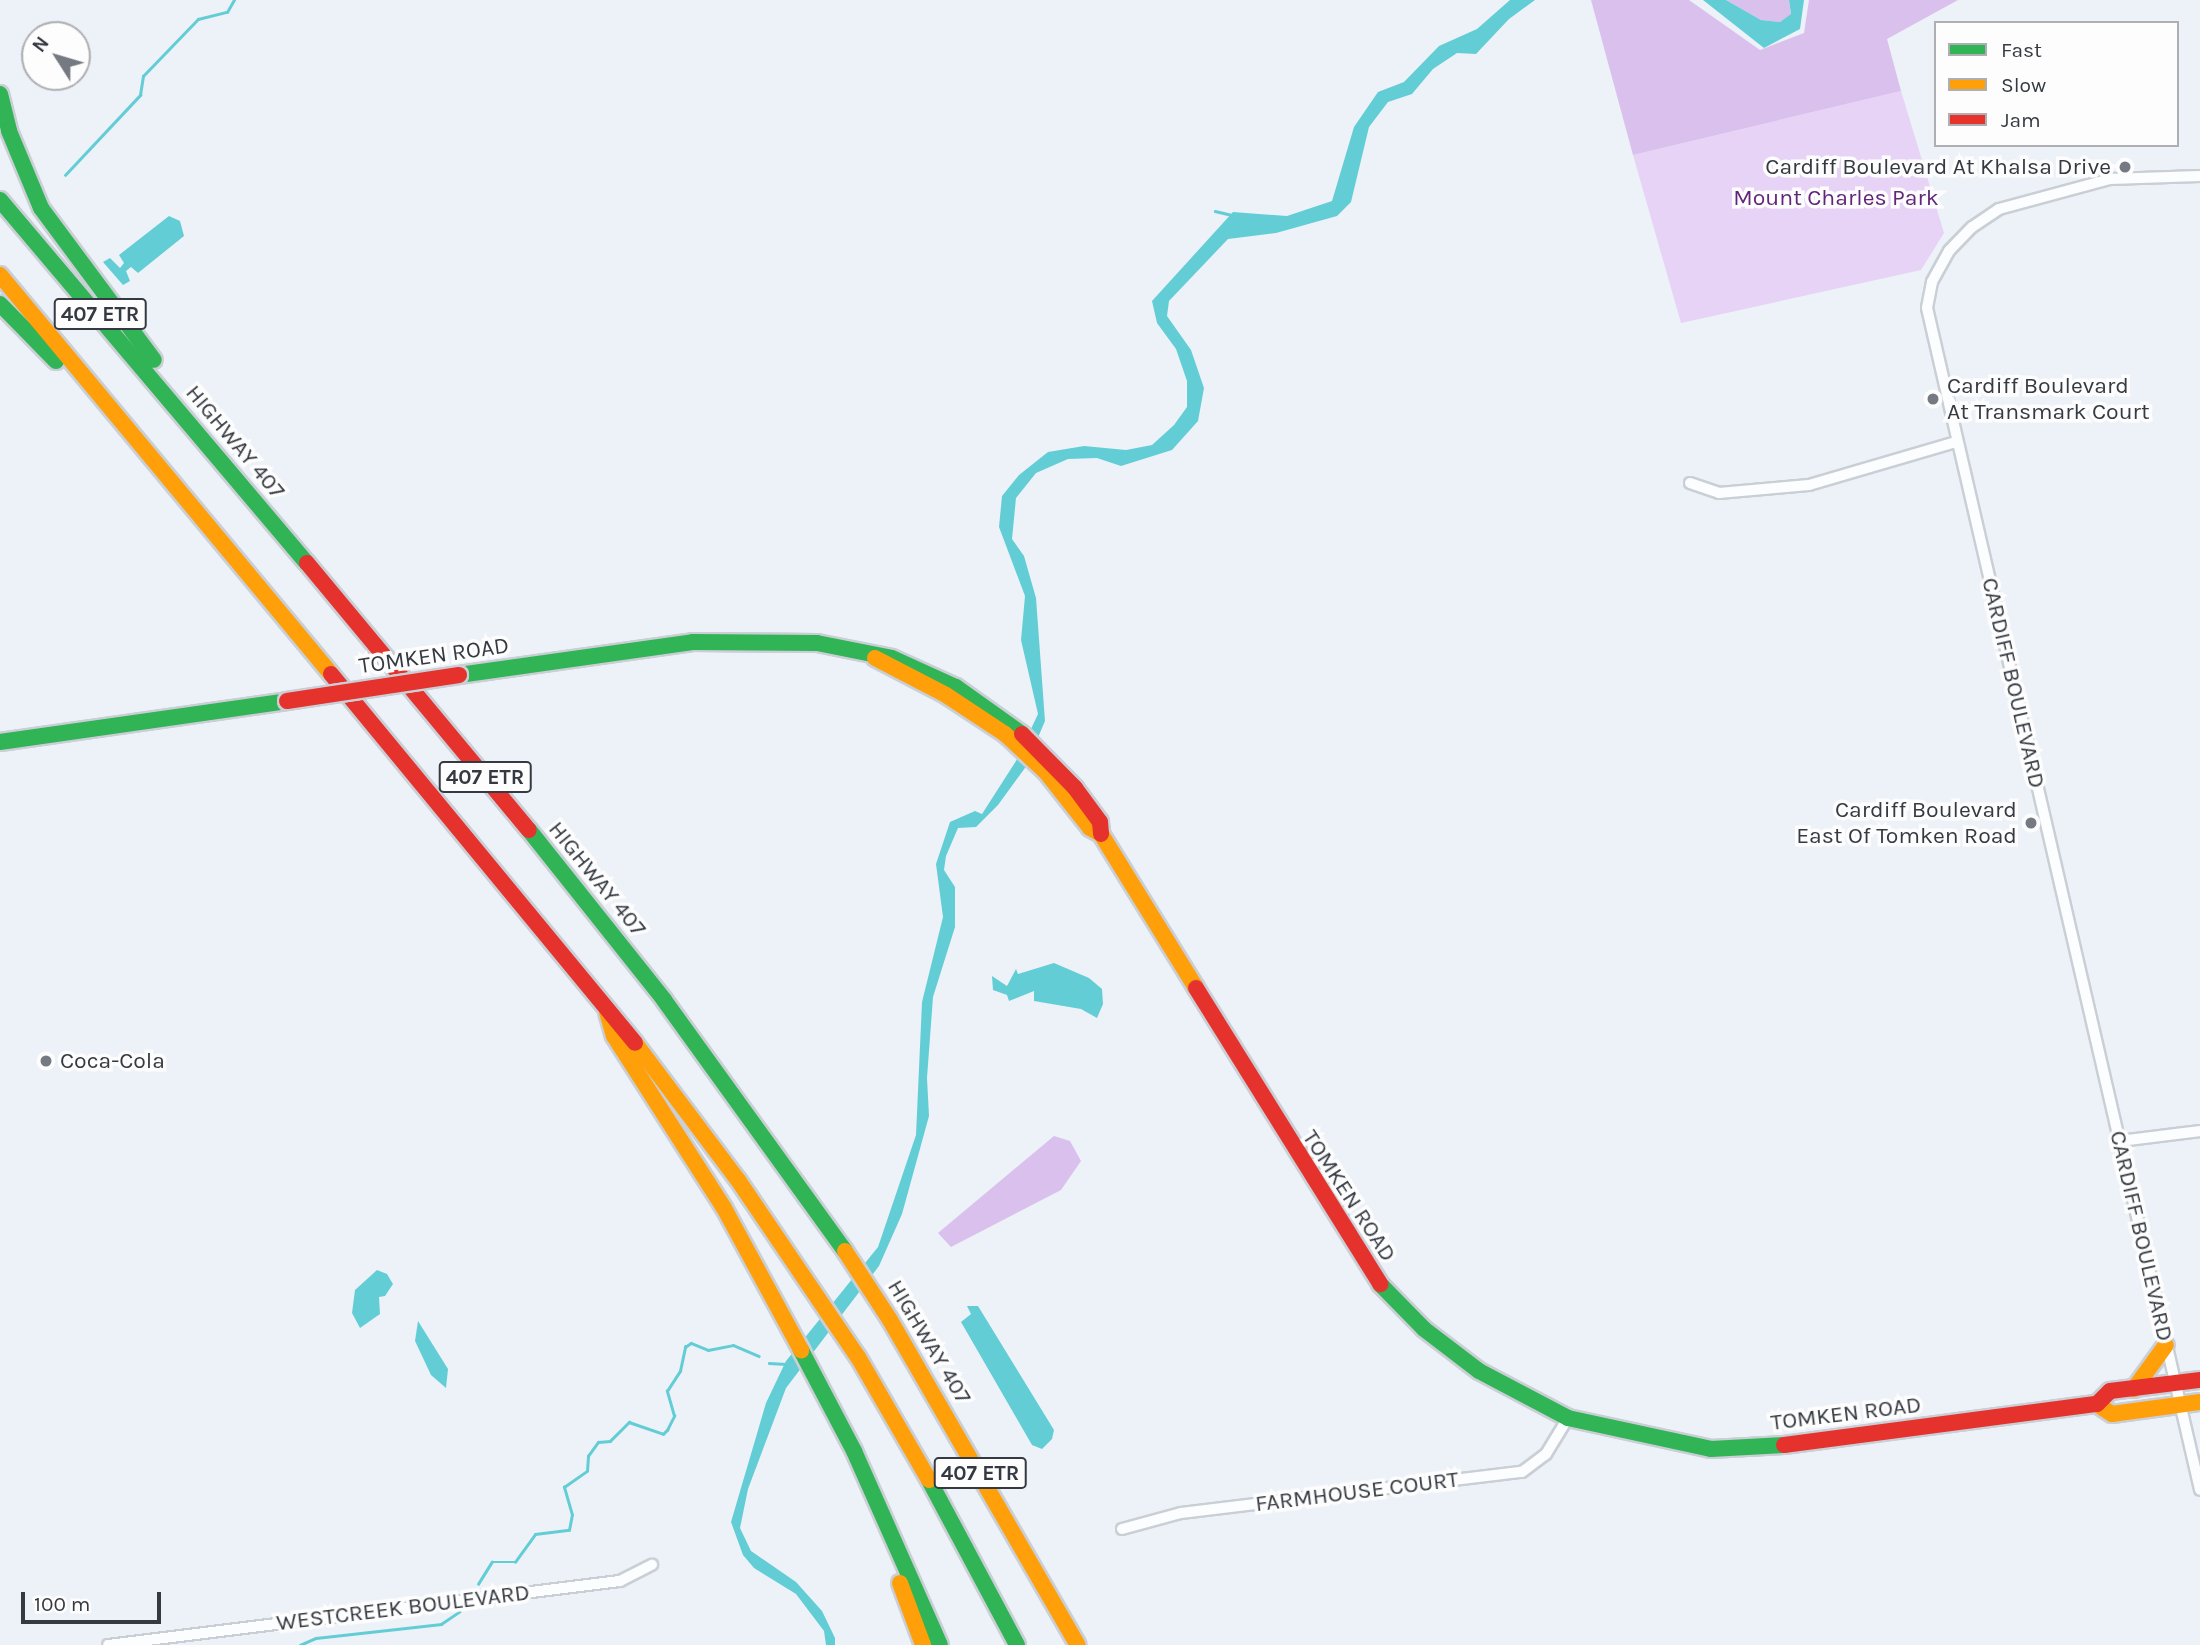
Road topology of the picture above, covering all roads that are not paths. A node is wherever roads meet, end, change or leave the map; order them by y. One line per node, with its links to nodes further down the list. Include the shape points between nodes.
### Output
1 (0, 94): 6 (main road, via 9,131 41,208 171,382)
2 (2200, 176): 8 (street, CARDIFF BOULEVARD, via 2110,179 2017,201 1982,219 1955,244 1937,271 1927,309)
3 (0, 200): 6 (main road, HIGHWAY 407 / 407 ETR)
4 (0, 275): 7 (main road, 407 ETR)
5 (0, 304): 7 (main road)
6 (196, 430): 26 (main road, HIGHWAY 407 / 407 ETR, via 574,884 834,1234 890,1320)
7 (134, 438): 11 (main road, 407 ETR)
8 (1956, 442): 9 (street, via 1809,485 1719,493); 13 (street, CARDIFF BOULEVARD)
9 (1690, 482)
10 (0, 742): 21 (main road, TOMKEN ROAD, bridge, via 693,642 817,643 875,658 1007,729 1048,766 1090,828 1101,834 1372,1276 1424,1329 1479,1371)
11 (606, 1004): 23 (main road, via 614,1036 724,1208 826,1398); 30 (main road, 407 ETR, via 803,1273 858,1357 980,1570)
12 (2200, 1131): 13 (street)
13 (2120, 1141): 14 (street, CARDIFF BOULEVARD)
14 (2166, 1345): 16 (street, CARDIFF BOULEVARD); 17 (main road)
15 (2200, 1380): 16 (main road, TOMKEN ROAD)
16 (2175, 1383): 17 (main road, TOMKEN ROAD); 20 (street, CARDIFF BOULEVARD)
17 (2134, 1388): 19 (main road, TOMKEN ROAD, via 2110,1391)
18 (2200, 1402): 20 (main road, TOMKEN ROAD)
19 (2097, 1404): 20 (main road, TOMKEN ROAD, via 2112,1414); 21 (main road, TOMKEN ROAD, via 1772,1447 1711,1449)
20 (2179, 1405): 22 (street, CARDIFF BOULEVARD)
21 (1568, 1418): 24 (street, FARMHOUSE COURT, via 1545,1454 1522,1472 1181,1513)
22 (2200, 1490)
23 (882, 1515): 28 (main road, via 884,1539); 29 (main road)
24 (1122, 1528)
25 (652, 1565): 27 (street, WESTCREEK BOULEVARD, via 620,1581)
26 (1070, 1626): 31 (main road, HIGHWAY 407 / 407 ETR); 32 (main road)
27 (108, 1645)
28 (923, 1645)
29 (940, 1645)
30 (1017, 1645)
31 (1079, 1645)
32 (1093, 1645)

